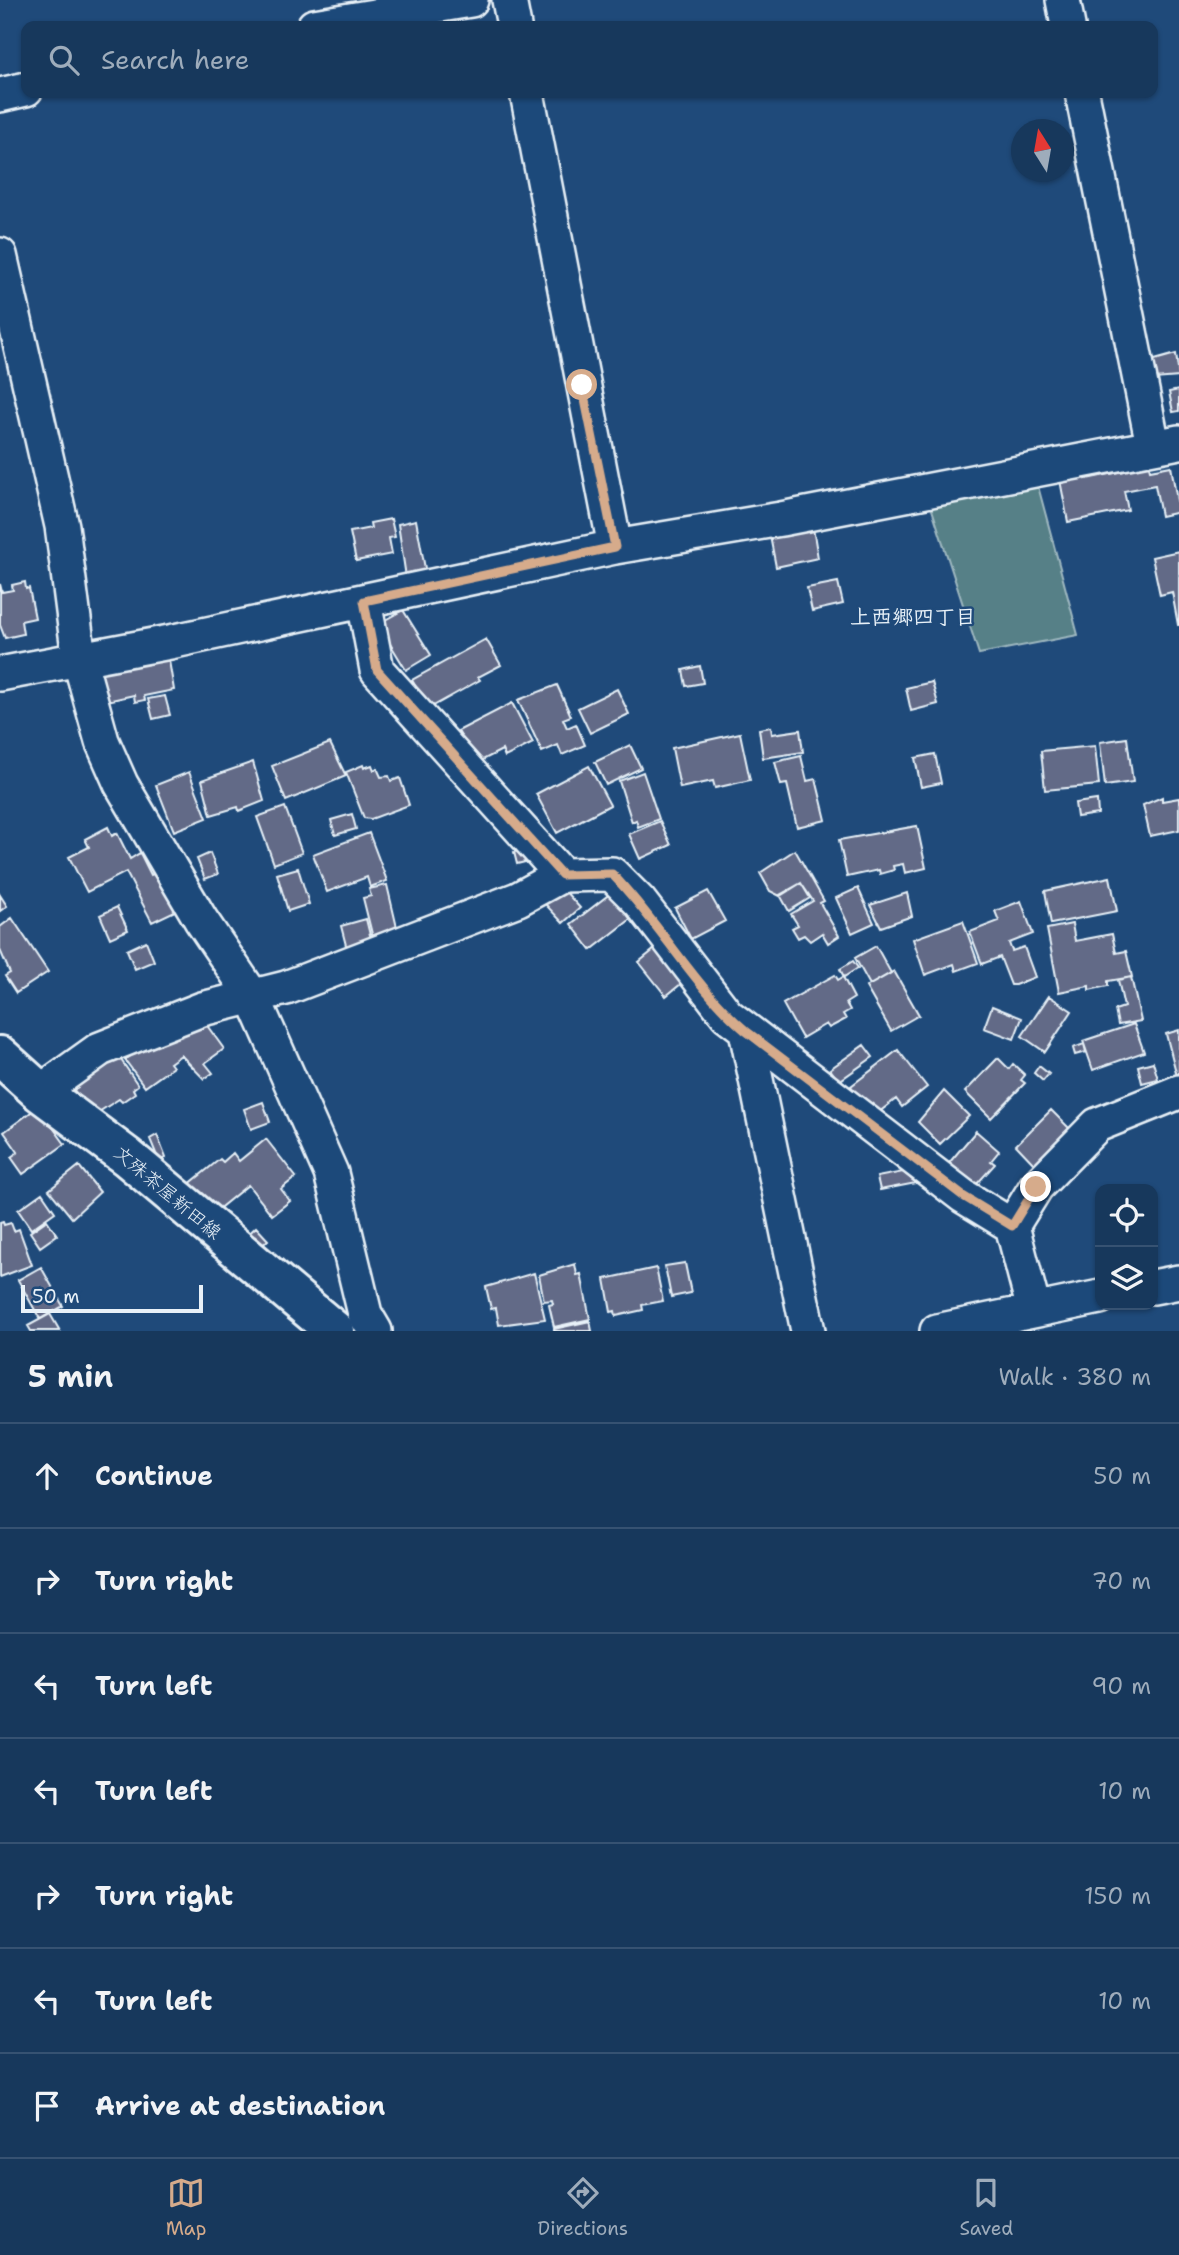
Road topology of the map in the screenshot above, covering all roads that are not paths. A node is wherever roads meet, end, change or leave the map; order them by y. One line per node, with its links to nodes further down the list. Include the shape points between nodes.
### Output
1 (471, 0): 4 (street)
2 (509, 0): 5 (street)
3 (1063, 0): 6 (street)
4 (344, 21)
5 (513, 21)
6 (1067, 21)
7 (21, 90): 8 (street)
8 (0, 95)
9 (528, 98): 13 (street)
10 (1083, 98): 12 (street)
11 (0, 255): 15 (street, via 62,526)
12 (1166, 443): 13 (street)
13 (615, 547): 14 (street)
14 (364, 601): 15 (street); 17 (street, via 377,670)
15 (79, 658): 16 (street); 18 (street, via 102,741 121,784)
16 (0, 674)
17 (562, 875): 18 (street, via 518,899); 19 (street, via 612,874 640,902 727,1015)
18 (253, 997): 22 (street, via 202,1009 100,1049); 29 (street, via 331,1173 365,1314)
19 (746, 1031): 23 (street, via 963,1196); 30 (street)
20 (0, 1056): 22 (main road, 文殊茶屋新田線)
21 (1179, 1092): 23 (street, via 1097,1125 1036,1187)
22 (40, 1093): 28 (main road, 文殊茶屋新田線, via 127,1157)
23 (1012, 1226): 27 (street)
24 (1179, 1282): 25 (street)
25 (1158, 1286)
26 (1095, 1298): 27 (street)
27 (1034, 1310): 31 (street)
28 (335, 1331)
29 (375, 1331)
30 (808, 1331)
31 (937, 1331)

